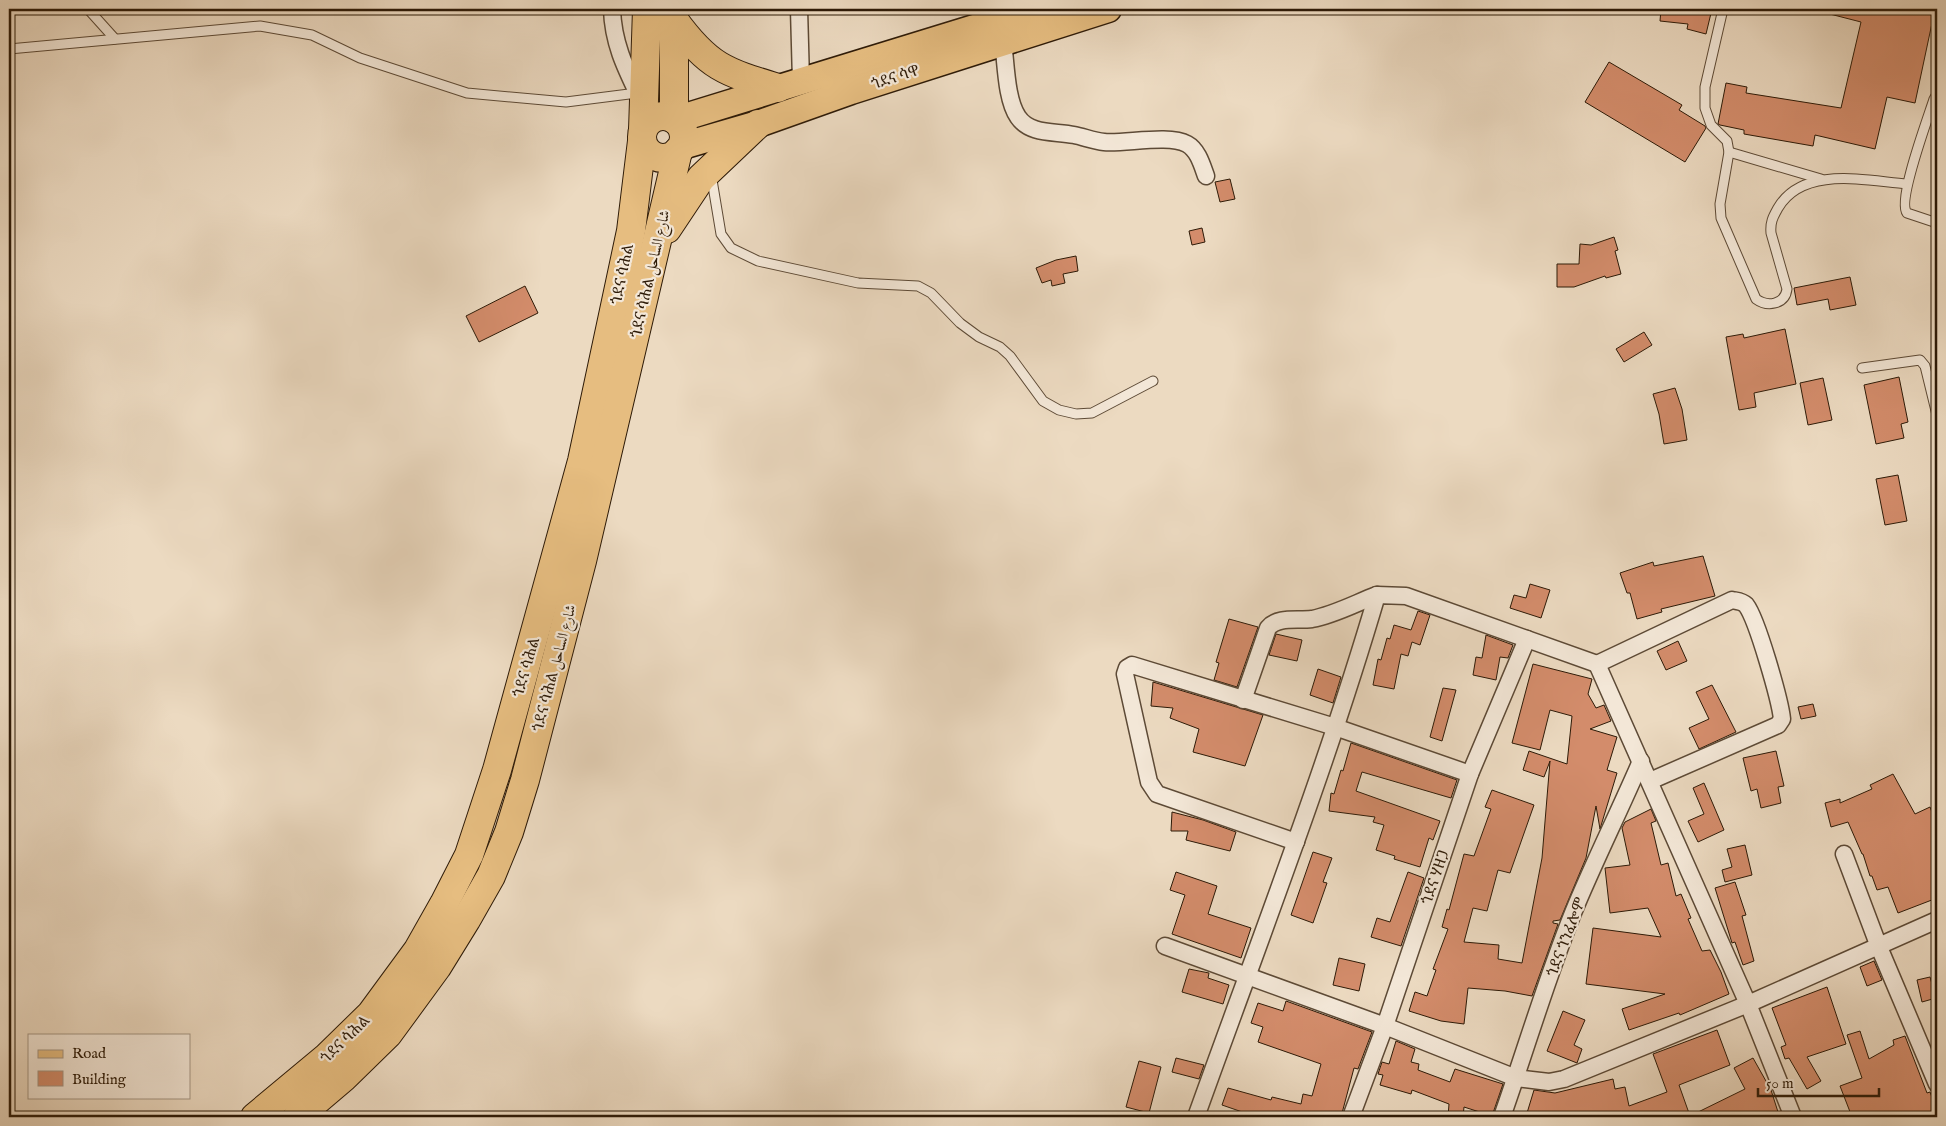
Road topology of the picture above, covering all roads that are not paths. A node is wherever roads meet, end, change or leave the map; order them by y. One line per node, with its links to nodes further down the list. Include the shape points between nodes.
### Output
1 (88, 9): 9 (lane)
2 (612, 9): 14 (street, via 622,63)
3 (647, 9): 14 (highway, ጎደና ሳሕል)
4 (799, 9): 12 (street)
5 (1036, 9): 12 (main road, ጎደና ሳዋ)
6 (1108, 9): 10 (main road, ጎደና ሳዋ)
7 (1723, 9): 17 (lane, via 1706,87 1705,108 1711,124 1727,141)
8 (674, 14): 12 (highway, via 691,44 716,65 746,79); 16 (highway)
9 (115, 39): 11 (lane); 14 (lane, via 260,26 312,35 360,58 467,93 566,102)
10 (1003, 42): 15 (main road, ጎደና ሳዋ); 19 (street, via 1011,99 1018,117 1028,126 1102,142 1174,140 1188,144 1199,158)
11 (9, 49)
12 (789, 85): 16 (main road, ጎደና ሳዋ)
13 (1937, 94): 21 (lane)
14 (641, 118): 16 (highway, via 650,120 668,116); 16 (highway, via 644,147 654,156 666,157); 24 (highway, ጎደና ሳሕል, via 631,231)
15 (758, 124): 16 (main road, ጎደና ሳዋ); 18 (highway)
16 (677, 134): 23 (highway, ጎደና ሳሕል شارع الساحل)
17 (1729, 152): 20 (lane); 20 (lane, via 1720,204 1721,218 1756,298 1765,304 1783,300 1787,289 1771,233 1772,217 1789,193)
18 (710, 169): 23 (highway); 26 (lane, via 721,234 731,248 758,261 858,284 918,286 931,293 960,323 1005,351 1043,401 1059,410 1092,413)
19 (1206, 176)
20 (1822, 179): 21 (lane)
21 (1907, 184): 22 (lane, via 1905,211)
22 (1937, 223)
23 (656, 245): 24 (highway, ጎደና ሳሕል شارع الساحل)
24 (633, 285): 28 (highway, ጎደና ሳሕል شارع الساحل)
25 (1862, 368): 27 (lane, via 1922,361)
26 (1153, 381)
27 (1937, 415)
28 (580, 517): 47 (highway, ጎደና ሳሕል, via 481,822 444,904 418,950 371,1014 327,1058); 48 (highway, ጎደና ሳሕል شارع الساحل, via 525,780 491,876 437,967 388,1034)
29 (1377, 595): 30 (street, via 1406,596); 32 (street, via 1314,619 1272,623); 33 (street)
30 (1527, 639): 31 (street); 35 (street, ጎደና ሃዘጋ)
31 (1597, 664): 34 (street); 36 (street, via 1732,600 1741,601 1746,606 1758,633 1782,720 1778,725)
32 (1243, 700): 33 (street); 37 (street, via 1132,665 1124,674 1149,782 1157,794)
33 (1335, 727): 35 (street); 37 (street)
34 (1641, 761): 36 (street); 45 (street, ጎደና ጎንፈሎም, via 1573,912)
35 (1470, 774): 44 (street, ጎደና ሃዘጋ)
36 (1650, 781): 43 (street)
37 (1296, 842): 42 (street)
38 (1844, 854): 41 (street)
39 (1937, 920): 41 (street)
40 (1165, 946): 42 (street)
41 (1879, 947): 43 (street); 46 (street)
42 (1247, 975): 44 (street); 49 (street)
43 (1748, 1004): 45 (street, via 1564,1079 1549,1082); 52 (street)
44 (1385, 1026): 45 (street); 50 (street, ጎደና ሃዘጋ)
45 (1516, 1078): 51 (street, ጎደና ጎንፈሎም)
46 (1937, 1084)
47 (255, 1117)
48 (297, 1117)
49 (1196, 1117)
50 (1351, 1117)
51 (1502, 1117)
52 (1792, 1117)

